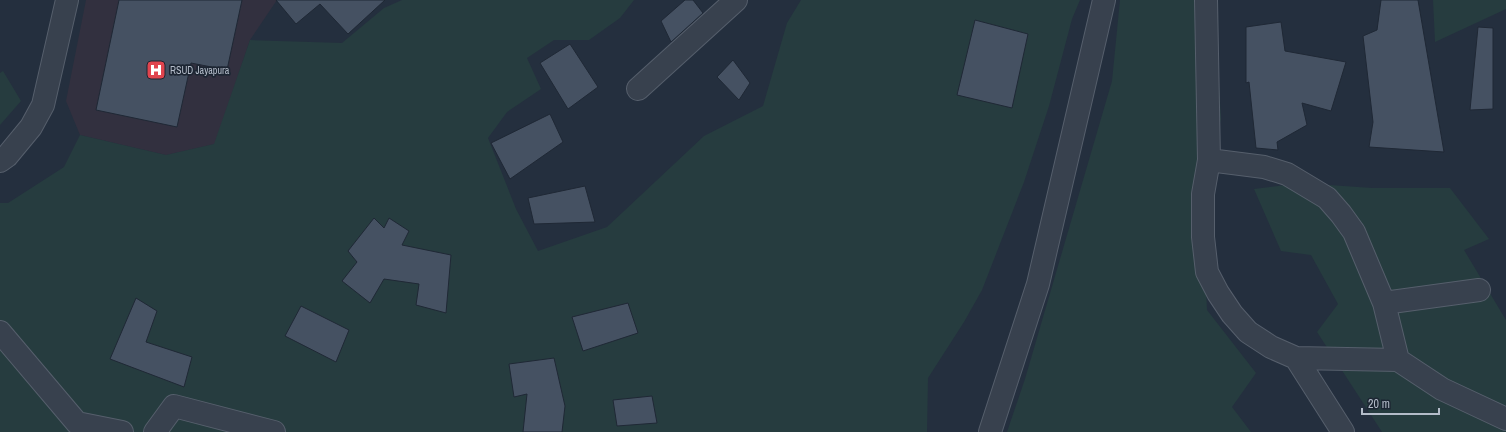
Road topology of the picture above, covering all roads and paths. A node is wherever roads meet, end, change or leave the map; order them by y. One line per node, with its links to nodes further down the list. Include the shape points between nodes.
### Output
1 (67, 0): 7 (street, via 43,105 31,127)
2 (736, 0): 5 (street)
3 (1104, 0): 17 (street, via 1038,284)
4 (1206, 0): 6 (street)
5 (638, 90)
6 (1209, 160): 9 (street, via 1250,164 1287,174 1327,198 1354,232); 11 (street, via 1203,194 1207,272 1232,314 1248,332 1271,347)
7 (0, 162)
8 (1479, 290): 9 (street)
9 (1384, 303): 12 (street)
10 (0, 332): 14 (street, via 77,422)
11 (1296, 358): 12 (street); 18 (street)
12 (1398, 360): 13 (street, via 1442,389)
13 (1506, 419)
14 (122, 432)
15 (155, 432): 16 (street, via 174,406)
16 (274, 432)
17 (990, 432)
18 (1343, 432)

